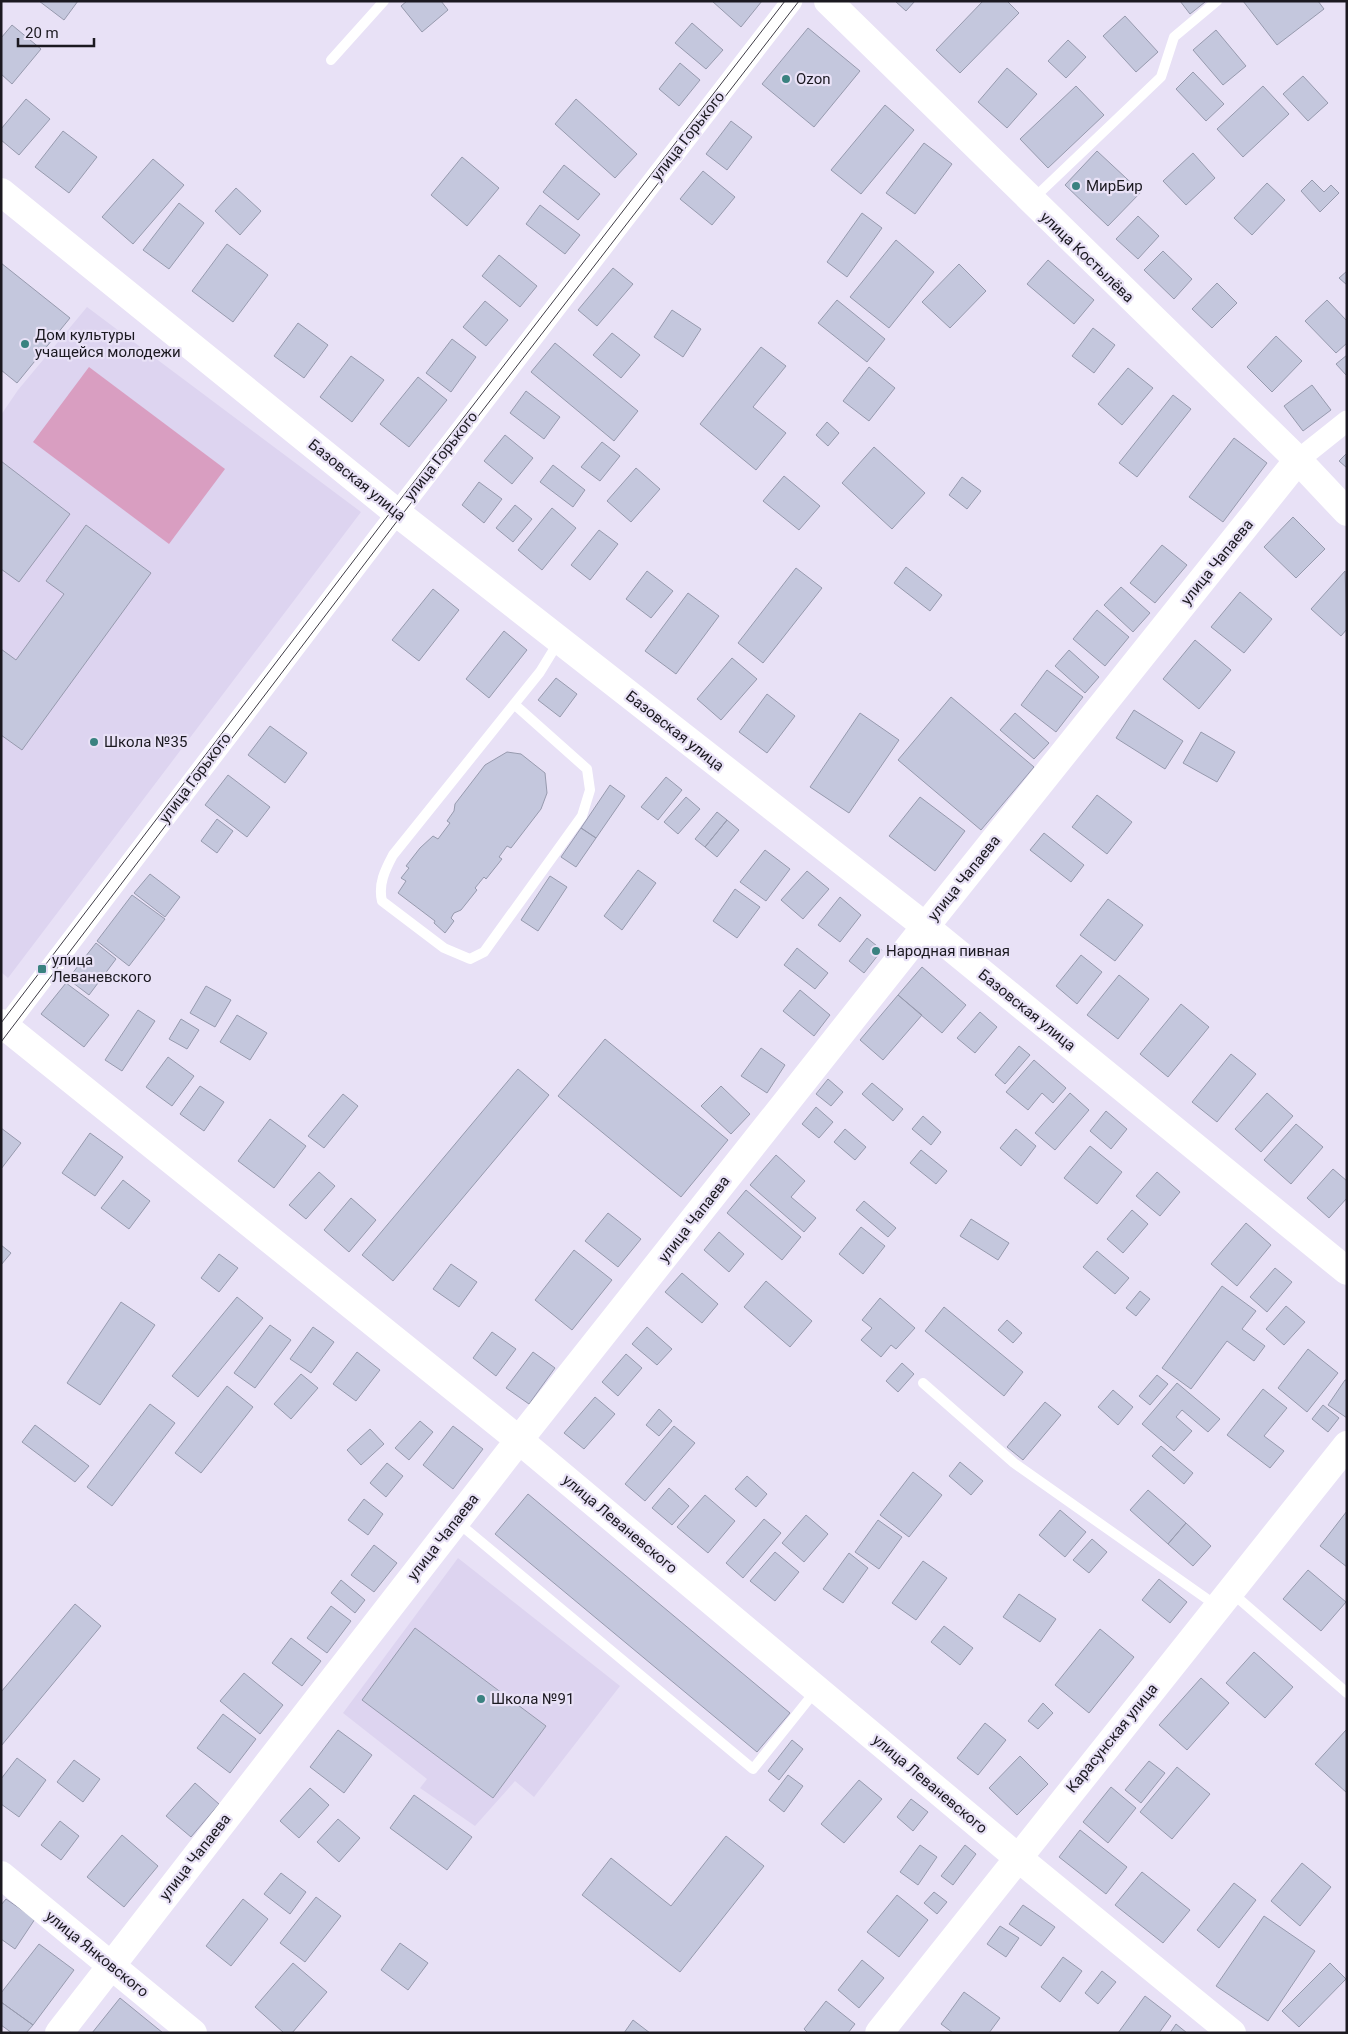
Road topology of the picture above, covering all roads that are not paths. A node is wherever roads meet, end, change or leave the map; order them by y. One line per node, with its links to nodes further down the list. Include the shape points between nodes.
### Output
1 (384, 1): 5 (lane)
2 (792, 1): 11 (street, улица Горького)
3 (828, 1): 7 (street, улица Костылёва)
4 (1217, 1): 7 (lane, via 1174,37 1162,77)
5 (331, 60)
6 (1, 192): 11 (street, Базовская улица)
7 (1030, 202): 9 (street, улица Костылёва)
8 (1347, 421): 9 (street, улица Чапаева)
9 (1298, 460): 10 (street, улица Костылёва); 14 (street, улица Чапаева)
10 (1347, 512)
11 (398, 513): 12 (street, Базовская улица); 15 (street, улица Горького)
12 (559, 640): 13 (lane, via 540,672); 14 (street, Базовская улица)
13 (514, 704): 13 (lane, via 393,855 380,890 382,900 444,948 470,959 484,952 582,816 590,790 587,769)
14 (924, 926): 16 (street, Базовская улица); 18 (street, улица Чапаева)
15 (3, 1027): 18 (street, улица Леваневского)
16 (1347, 1271)
17 (923, 1383): 21 (lane, via 1014,1464)
18 (519, 1440): 20 (street, улица Чапаева); 22 (street, улица Леваневского)
19 (1347, 1445): 21 (street, Карасунская улица)
20 (455, 1521): 22 (lane, via 753,1769); 26 (street, улица Чапаева)
21 (1224, 1599): 23 (lane); 24 (street, Карасунская улица)
22 (818, 1689): 24 (street, улица Леваневского)
23 (1347, 1693)
24 (1017, 1857): 29 (street, Карасунская улица); 30 (street, улица Леваневского)
25 (1, 1875): 26 (street, улица Янковского)
26 (111, 1966): 27 (street, улица Чапаева); 28 (street, улица Янковского)
27 (59, 2033)
28 (193, 2033)
29 (879, 2033)
30 (1232, 2033)

